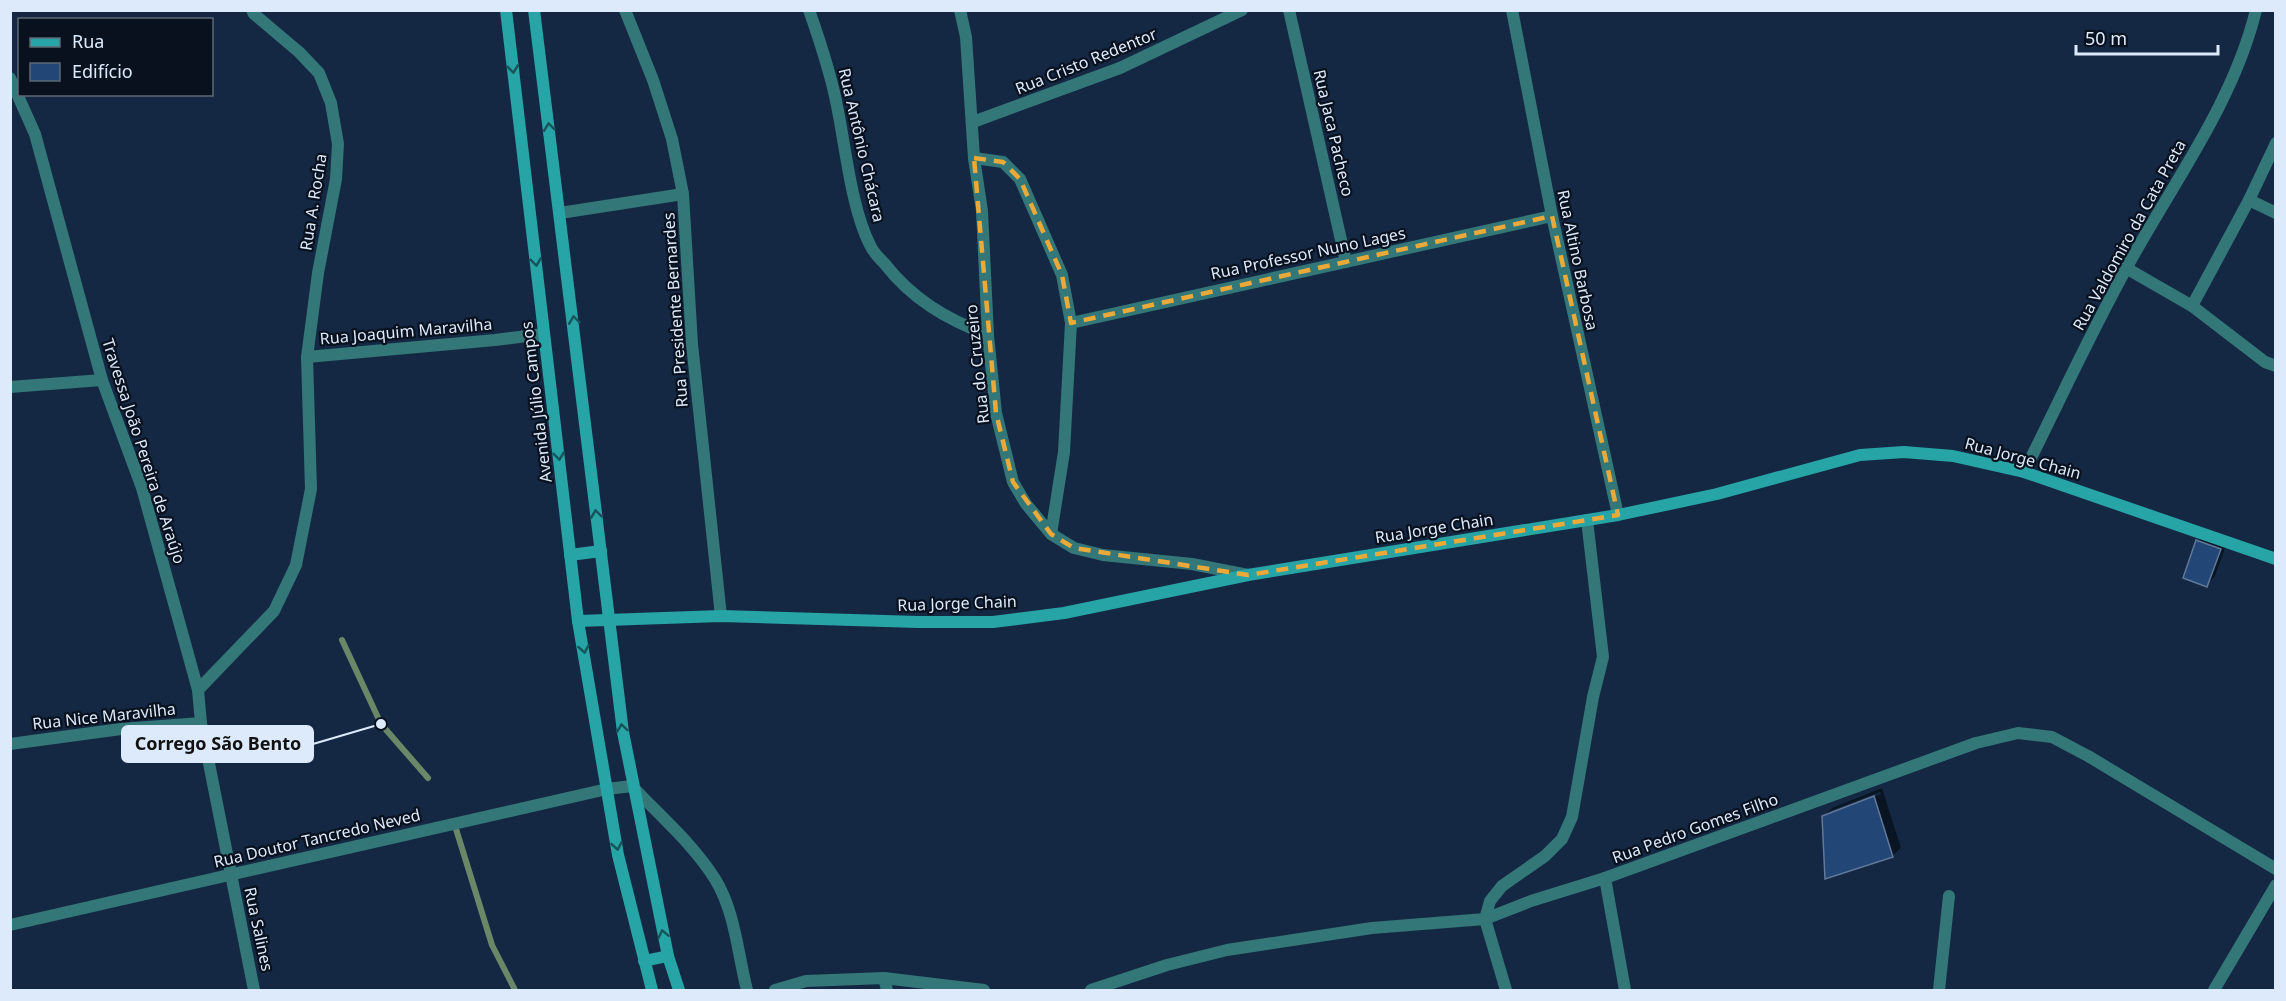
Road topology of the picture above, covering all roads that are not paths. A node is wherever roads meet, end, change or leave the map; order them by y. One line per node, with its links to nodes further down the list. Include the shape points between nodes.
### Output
1 (252, 10): 28 (street, Rua A. Rocha, via 319,73 331,103 338,144 336,179)
2 (506, 10): 26 (street, Avenida Júlio Campos, one-way to 26)
3 (534, 10): 19 (street, one-way to 3)
4 (625, 10): 17 (street, Rua Presidente Bernardes, via 672,138)
5 (809, 10): 27 (street, Rua Antônio Chácara, via 826,60 856,204 870,246 897,280 928,306 955,323)
6 (960, 10): 14 (street, Rua do Cruzeiro)
7 (1242, 10): 14 (street, Rua Cristo Redentor, via 1120,68)
8 (1289, 10): 22 (street, Rua Jaca Pacheco)
9 (1512, 10): 21 (street, Rua Altino Barbosa)
10 (2256, 10): 23 (street, Rua Valdomiro da Cata Preta, via 2235,73)
11 (10, 78): 12 (street, Travessa João Pereira de Araújo)
12 (18, 96)
13 (18, 96): 30 (street, Travessa João Pereira de Araújo, via 35,134)
14 (973, 122): 16 (street, Rua do Cruzeiro)
15 (2276, 143): 18 (street)
16 (974, 158): 25 (street, via 1003,162 1020,179 1062,275); 27 (street, Rua do Cruzeiro, via 982,211)
17 (683, 194): 19 (street); 40 (street, Rua Presidente Bernardes, via 692,344)
18 (2249, 200): 20 (street); 24 (street)
19 (560, 213): 36 (street, one-way to 19)
20 (2276, 213)
21 (1552, 216): 22 (street, Rua Professor Nuno Lages); 33 (street, Rua Altino Barbosa)
22 (1346, 262): 25 (street, Rua Professor Nuno Lages)
23 (2126, 268): 24 (street); 32 (street, Rua Valdomiro da Cata Preta)
24 (2192, 306): 29 (street, via 2265,362)
25 (1071, 322): 35 (street, via 1064,452)
26 (544, 334): 28 (street, Rua Joaquim Maravilha); 37 (street, Avenida Júlio Campos, one-way to 37)
27 (988, 335): 35 (street, Rua do Cruzeiro, via 996,413 1013,482)
28 (307, 357): 43 (street, Rua A. Rocha, via 311,489 296,565 273,611)
29 (2276, 366)
30 (102, 380): 31 (street); 43 (street, Travessa João Pereira de Araújo, via 142,488)
31 (10, 387)
32 (2025, 472): 33 (street, Rua Jorge Chain, via 1953,456 1904,452 1860,455 1717,494); 38 (street, Rua Jorge Chain)
33 (1618, 515): 34 (street, Rua Jorge Chain)
34 (1587, 520): 39 (street, Rua Jorge Chain); 53 (street, via 1603,657 1572,817 1562,838 1545,856 1502,886 1490,901)
35 (1051, 534): 39 (street, Rua do Cruzeiro, via 1074,548 1103,555 1192,564)
36 (601, 551): 37 (street); 41 (street)
37 (570, 555): 42 (street, Avenida Júlio Campos)
38 (2276, 559)
39 (1248, 575): 40 (street, Rua Jorge Chain, via 1064,613 993,622)
40 (720, 616): 41 (street, Rua Jorge Chain)
41 (609, 620): 42 (street, Rua Jorge Chain); 46 (street, one-way to 41)
42 (578, 621): 47 (street, Avenida Júlio Campos, one-way to 47)
43 (198, 690): 44 (street, Travessa João Pereira de Araújo)
44 (201, 723): 45 (street, Rua Nice Maravilha); 49 (street, Travessa João Pereira de Araújo)
45 (10, 744)
46 (632, 786): 47 (street, Rua Doutor Tancredo Neved); 55 (street, one-way to 46); 61 (street, via 716,880 727,906)
47 (607, 789): 49 (street, Rua Doutor Tancredo Neved); 56 (street, Avenida Júlio Campos, one-way to 56, via 618,855)
48 (2276, 869): 50 (street, Rua Pedro Gomes Filho, via 2052,737 2018,733 1976,743)
49 (230, 875): 54 (street, Rua Doutor Tancredo Neved); 58 (street, Rua Salines)
50 (1605, 879): 53 (street, Rua Pedro Gomes Filho); 66 (street)
51 (2276, 885): 68 (street)
52 (1949, 896): 67 (street)
53 (1485, 919): 64 (street, Rua Pedro Gomes Filho, via 1372,928 1227,950); 65 (street)
54 (10, 925)
55 (668, 956): 56 (street); 60 (street)
56 (644, 962): 59 (street, Avenida Júlio Campos)
57 (885, 984): 62 (street, via 806,981); 63 (street)
58 (254, 990)
59 (652, 990)
60 (679, 990)
61 (747, 990)
62 (775, 990)
63 (984, 990)
64 (1091, 990)
65 (1506, 990)
66 (1625, 990)
67 (1939, 990)
68 (2214, 990)

